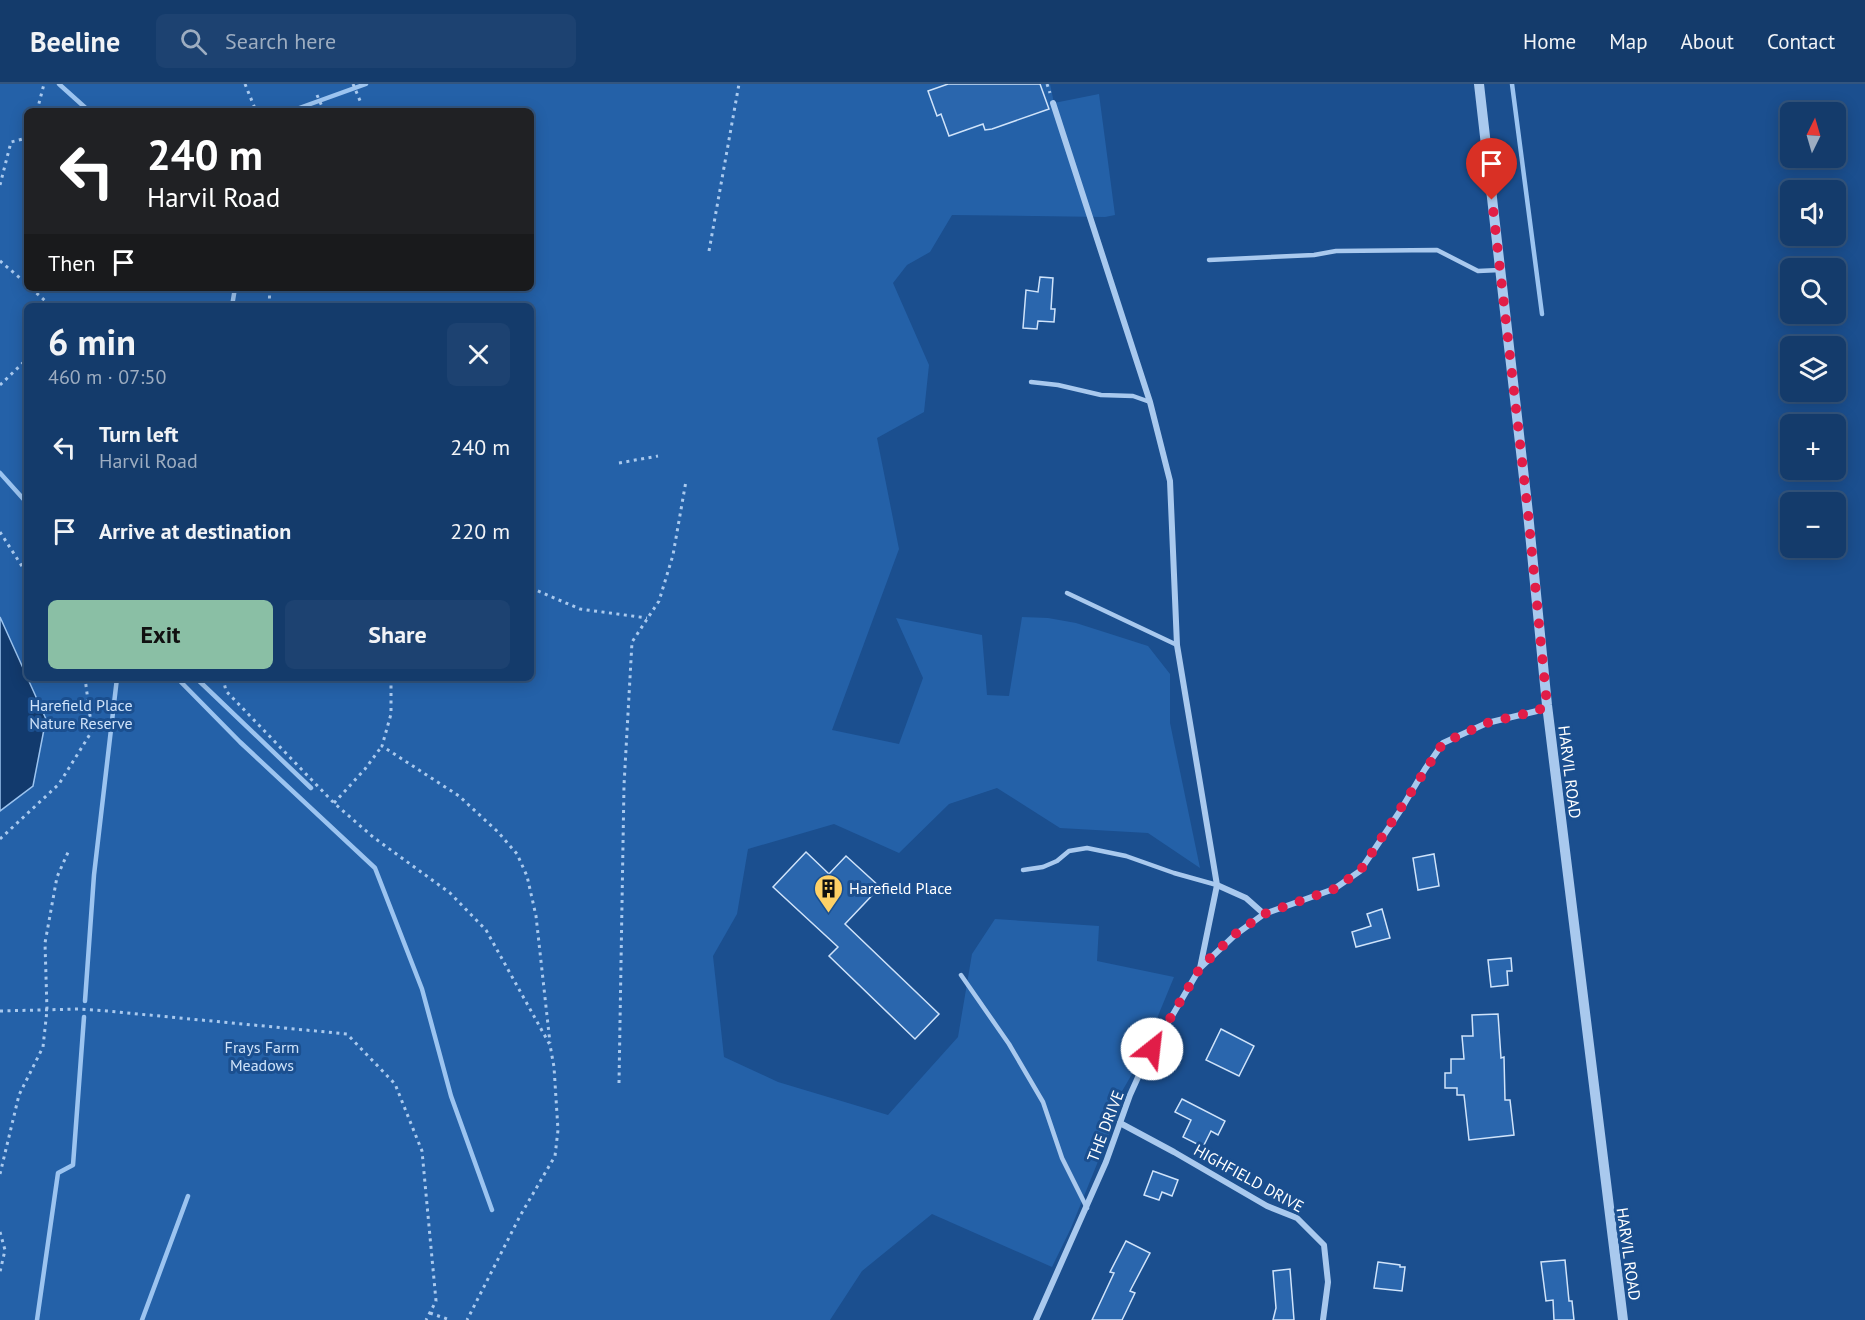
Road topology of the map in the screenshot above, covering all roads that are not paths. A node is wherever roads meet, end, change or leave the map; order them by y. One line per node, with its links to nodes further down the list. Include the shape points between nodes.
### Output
1 (1479, 84): 4 (street, HARVIL ROAD)
2 (1053, 103): 6 (street)
3 (1209, 260): 4 (lane, via 1336,251 1437,250 1478,271)
4 (1500, 270): 9 (street, HARVIL ROAD)
5 (1031, 382): 6 (lane, via 1101,395 1133,396)
6 (1150, 402): 8 (street, via 1170,480)
7 (1067, 593): 8 (lane)
8 (1177, 645): 11 (street)
9 (1547, 705): 12 (street, THE DRIVE, via 1487,723 1443,743 1360,871 1334,889); 19 (street, HARVIL ROAD)
10 (1023, 870): 11 (lane, via 1043,867 1069,851 1087,848)
11 (1217, 885): 12 (street, via 1246,898); 13 (street)
12 (1264, 914): 13 (street, THE DRIVE, via 1234,935)
13 (1200, 968): 15 (street, THE DRIVE, via 1144,1064)
14 (961, 975): 16 (lane, via 1043,1102 1062,1158)
15 (1120, 1123): 16 (street, THE DRIVE); 18 (street, HIGHFIELD DRIVE, via 1267,1206 1297,1218 1324,1245 1328,1282)
16 (1087, 1208): 17 (street, THE DRIVE)
17 (1036, 1320)
18 (1323, 1320)
19 (1623, 1320)

